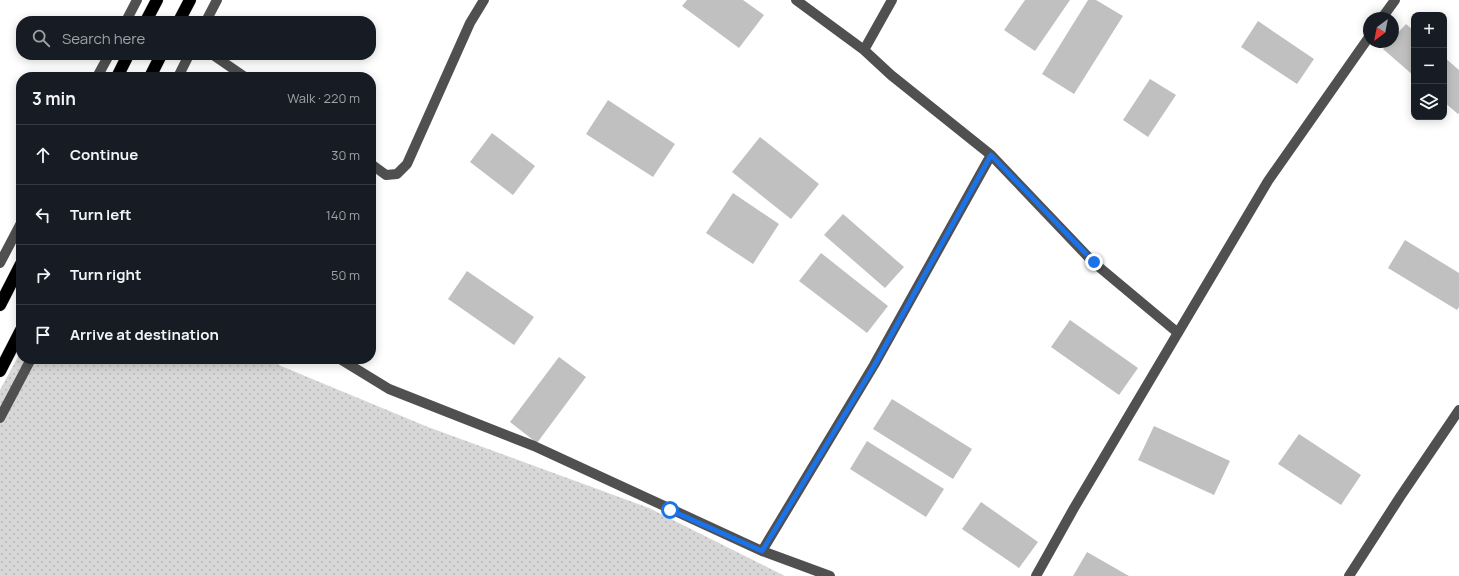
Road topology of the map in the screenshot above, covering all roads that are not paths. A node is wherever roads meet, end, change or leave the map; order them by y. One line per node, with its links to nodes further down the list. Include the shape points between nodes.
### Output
1 (137, 0): 10 (street)
2 (157, 0): 11 (highway)
3 (190, 0): 12 (highway)
4 (217, 0): 13 (street)
5 (484, 0): 27 (street, via 470,24 407,164 397,174 386,175)
6 (796, 0): 15 (street)
7 (892, 0): 15 (street)
8 (1395, 0): 9 (street)
9 (1386, 12)
10 (129, 16)
11 (149, 16)
12 (182, 16)
13 (209, 16)
14 (1363, 46): 32 (street, via 1268,181)
15 (864, 50): 26 (street, via 891,75)
16 (106, 60): 21 (street)
17 (126, 60): 22 (highway)
18 (158, 60): 23 (highway)
19 (186, 60): 24 (street)
20 (220, 60): 25 (street)
21 (100, 72)
22 (120, 72)
23 (152, 72)
24 (180, 72)
25 (238, 72)
26 (991, 155): 32 (street, via 1094,262); 39 (street, via 874,366)
27 (376, 168)
28 (16, 233): 29 (street)
29 (0, 263)
30 (16, 274): 31 (highway)
31 (0, 305)
32 (1178, 333): 41 (street)
33 (16, 340): 36 (highway)
34 (28, 364): 38 (street)
35 (348, 364): 39 (street, via 390,389 534,446)
36 (0, 371)
37 (1459, 410): 42 (street)
38 (0, 418)
39 (762, 551): 40 (street)
40 (830, 576)
41 (1036, 576)
42 (1350, 576)

